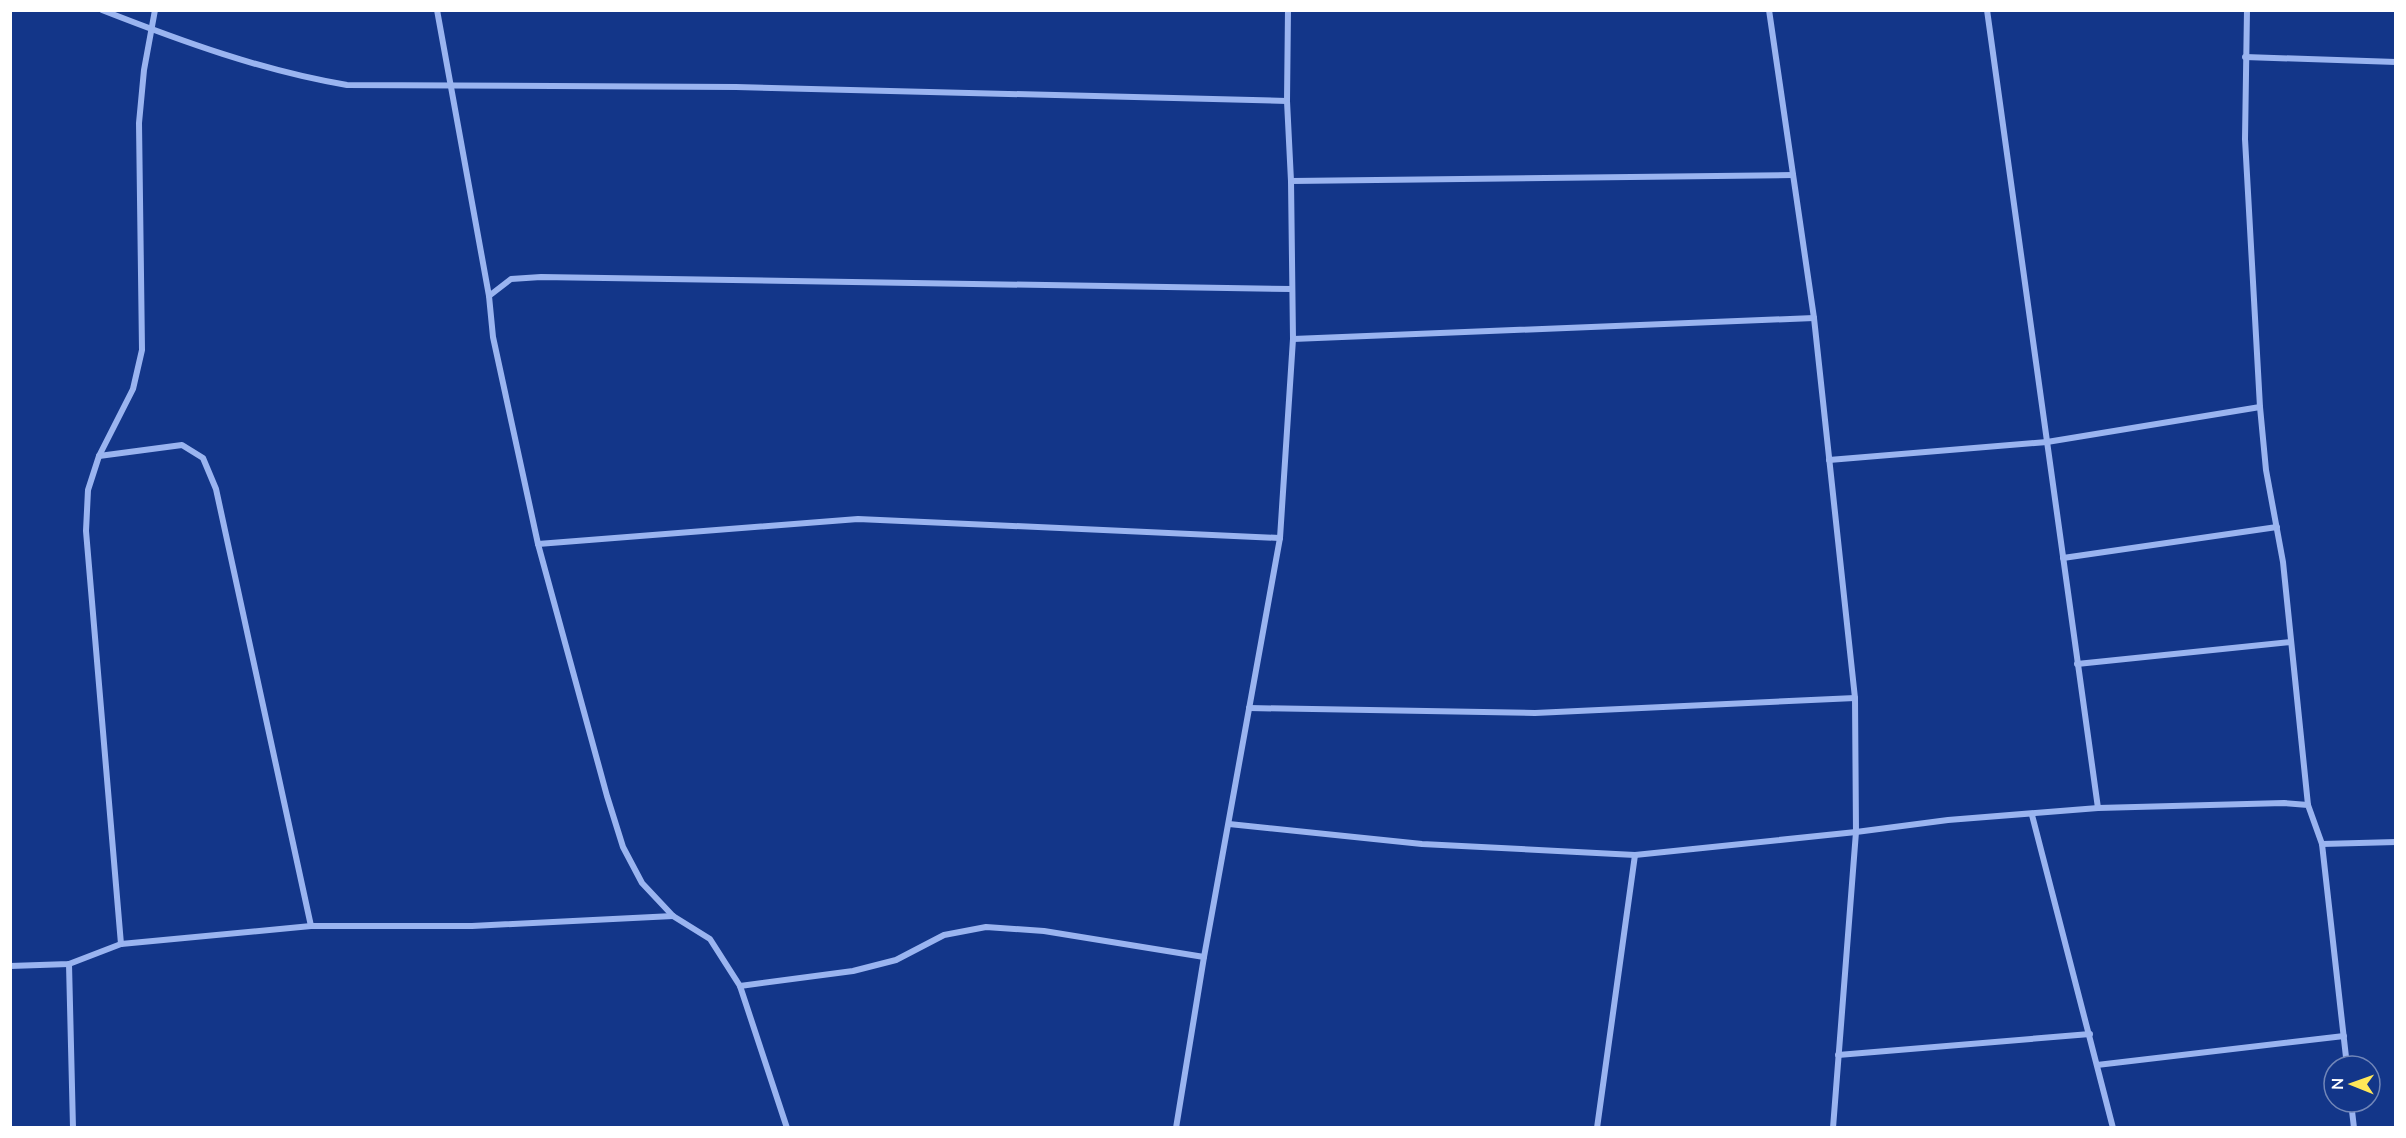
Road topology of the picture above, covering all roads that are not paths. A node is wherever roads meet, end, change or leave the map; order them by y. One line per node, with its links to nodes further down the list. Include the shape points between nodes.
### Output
1 (102, 10): 8 (street)
2 (155, 10): 8 (street)
3 (437, 10): 11 (street)
4 (1288, 10): 12 (street)
5 (1769, 10): 13 (street)
6 (1987, 10): 20 (street)
7 (2247, 10): 9 (street)
8 (152, 29): 11 (street, via 312,79 347,85); 21 (street, via 139,123 142,350 133,389)
9 (2245, 57): 10 (street); 19 (street, via 2245,139)
10 (2396, 62)
11 (450, 86): 12 (street, via 736,87); 16 (street)
12 (1287, 101): 14 (street)
13 (1793, 175): 14 (street); 17 (street)
14 (1291, 181): 15 (street)
15 (1291, 289): 16 (street, via 541,277 511,279); 18 (street)
16 (489, 296): 25 (street, via 493,337)
17 (1814, 318): 18 (street); 22 (street)
18 (1293, 339): 24 (street)
19 (2260, 407): 20 (street); 23 (street)
20 (2047, 442): 22 (street); 26 (street)
21 (99, 456): 40 (street, via 182,445 203,458 216,489); 41 (street, via 88,490 86,531)
22 (1829, 460): 29 (street)
23 (2277, 527): 26 (street); 27 (street)
24 (1280, 538): 25 (street, via 858,519); 30 (street)
25 (538, 544): 39 (street, via 623,847 642,883)
26 (2063, 558): 28 (street)
27 (2291, 642): 28 (street); 31 (street)
28 (2077, 664): 32 (street)
29 (1855, 698): 30 (street, via 1535,712); 35 (street)
30 (1249, 708): 34 (street)
31 (2308, 805): 32 (street, via 2284,802); 37 (street)
32 (2098, 808): 33 (street)
33 (2032, 814): 35 (street); 46 (street)
34 (1229, 824): 38 (street, via 1422,844); 42 (street)
35 (1856, 832): 38 (street); 49 (street)
36 (2396, 842): 37 (street)
37 (2322, 844): 47 (street)
38 (1635, 855): 54 (street)
39 (673, 916): 40 (street, via 472,926); 45 (street, via 710,939)
40 (311, 926): 41 (street)
41 (121, 944): 43 (street)
42 (1204, 957): 45 (street, via 1044,931 986,927 944,935 896,960 853,971); 53 (street)
43 (69, 964): 44 (street); 51 (street)
44 (10, 966)
45 (740, 986): 52 (street)
46 (2090, 1034): 49 (street); 50 (street)
47 (2344, 1036): 48 (street); 50 (street)
48 (2346, 1054)
49 (1838, 1055): 55 (street)
50 (2097, 1065): 56 (street)
51 (73, 1128)
52 (787, 1128)
53 (1176, 1128)
54 (1597, 1128)
55 (1833, 1128)
56 (2113, 1128)

